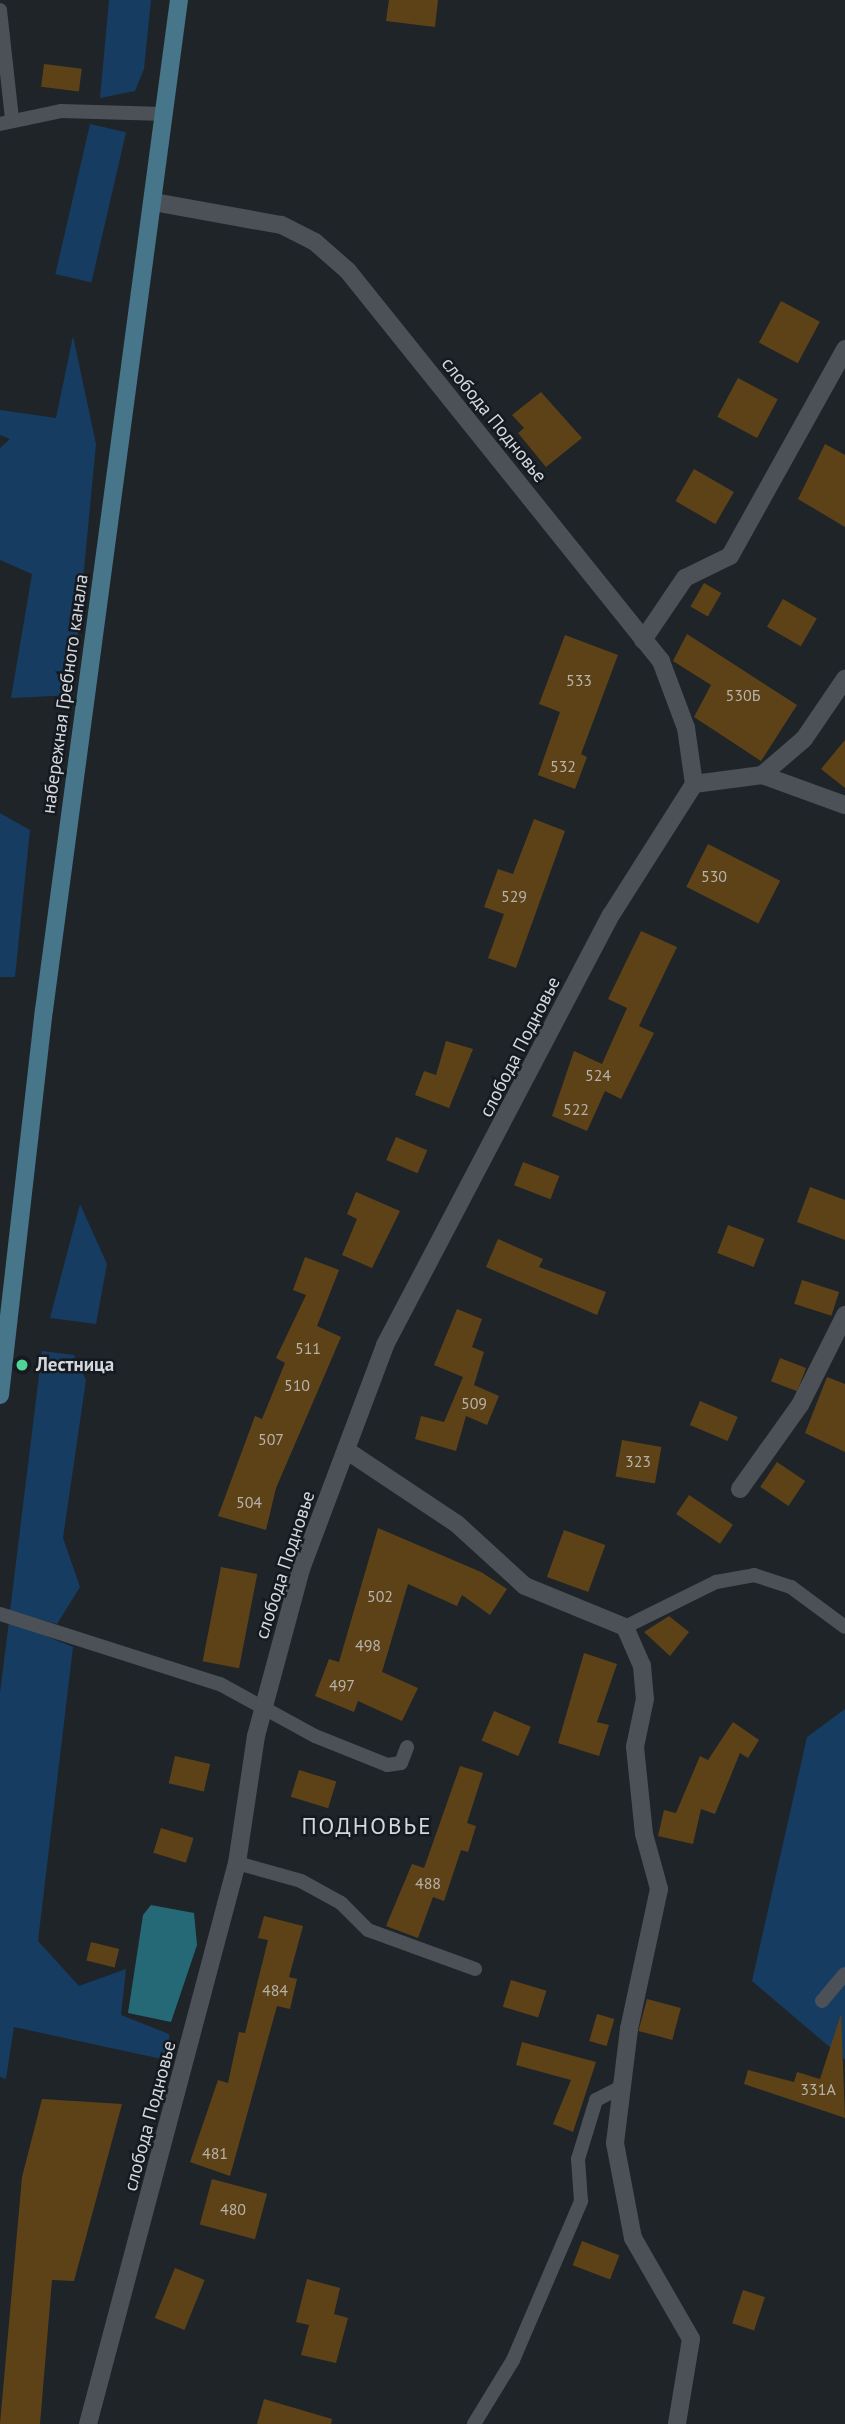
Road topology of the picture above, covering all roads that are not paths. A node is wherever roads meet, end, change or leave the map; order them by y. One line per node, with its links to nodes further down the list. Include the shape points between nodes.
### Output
1 (179, 0): 3 (street, набережная Гребного канала)
2 (0, 10): 4 (lane)
3 (165, 114): 4 (lane, via 123,108); 5 (street, набережная Гребного канала)
4 (6, 122)
5 (153, 202): 7 (street, слобода Подновье, via 281,225 315,242 348,271); 13 (street, набережная Гребного канала, via 44,1010)
6 (845, 349): 7 (street, via 730,556 685,578)
7 (643, 640): 10 (street, слобода Подновье, via 660,661 686,728)
8 (845, 679): 9 (street, via 804,739)
9 (762, 775): 10 (street); 11 (street)
10 (694, 784): 14 (street, слобода Подновье, via 611,915 385,1345)
11 (845, 805)
12 (845, 1315): 15 (street, via 800,1405)
13 (0, 1395)
14 (346, 1450): 17 (street, via 457,1524 525,1586); 19 (street, слобода Подновье, via 301,1569)
15 (740, 1489)
16 (0, 1614): 19 (lane)
17 (625, 1627): 18 (lane, via 716,1582 754,1575 791,1587); 25 (street, via 642,1666 645,1699 635,1747 644,1834 659,1889)
18 (845, 1627)
19 (265, 1703): 20 (lane, via 315,1736 387,1765 401,1763); 21 (street, слобода Подновье)
20 (407, 1747)
21 (237, 1863): 22 (lane, via 301,1881 341,1903 368,1930); 26 (street, слобода Подновье)
22 (475, 1969)
23 (845, 1974): 24 (lane)
24 (822, 2001)
25 (622, 2087): 27 (lane, via 596,2101 578,2159 581,2201 513,2360); 28 (street, via 615,2143 633,2238 691,2339)
26 (88, 2424)
27 (474, 2424)
28 (677, 2424)

